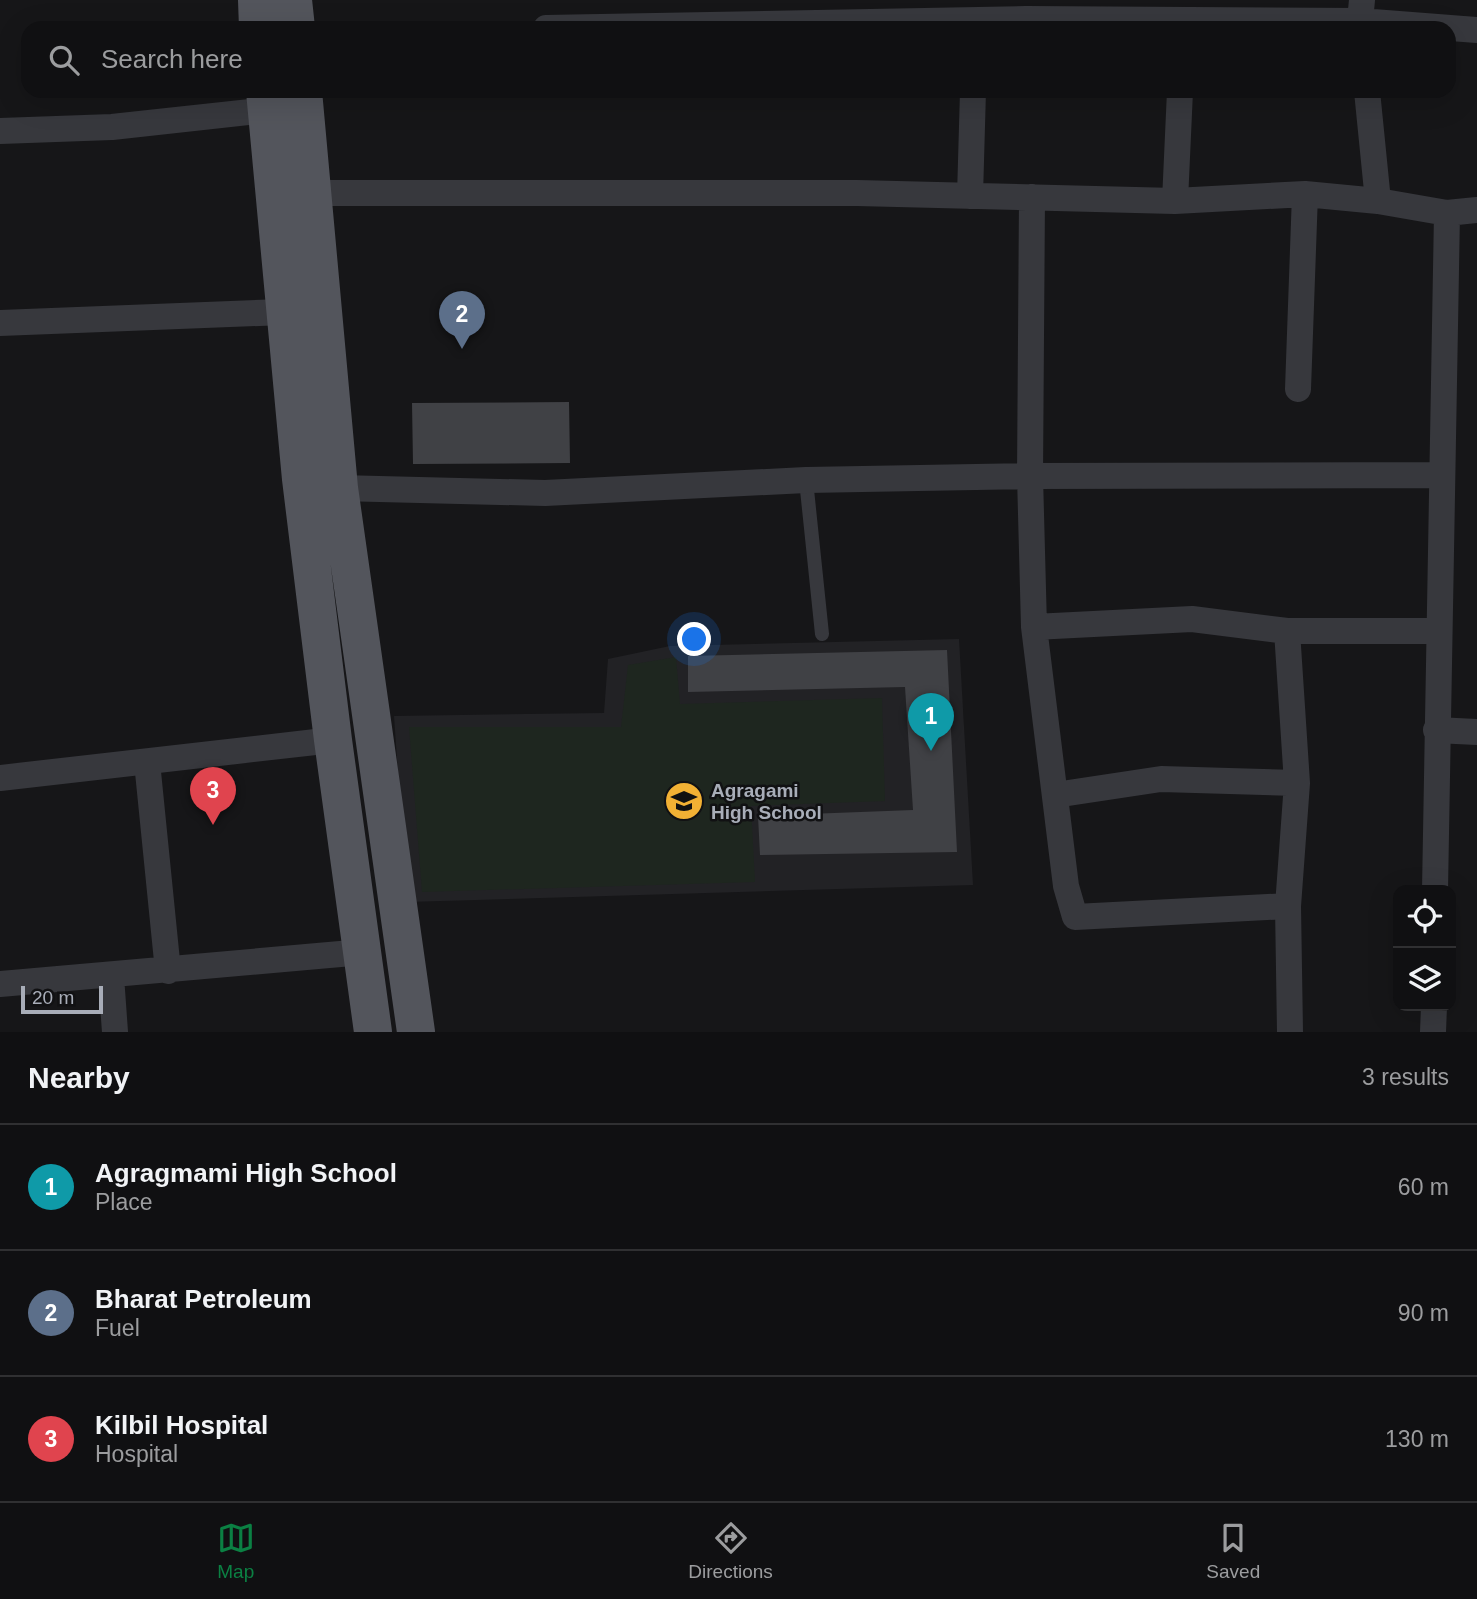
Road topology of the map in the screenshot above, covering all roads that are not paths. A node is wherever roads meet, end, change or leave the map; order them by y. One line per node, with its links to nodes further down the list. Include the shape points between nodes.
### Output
1 (257, 0): 4 (main road)
2 (293, 0): 5 (main road)
3 (1361, 16): 6 (street); 7 (street)
4 (258, 21)
5 (295, 21)
6 (1262, 21)
7 (1402, 21)
8 (1456, 27): 9 (street)
9 (1477, 30)
10 (304, 98): 16 (main road)
11 (974, 98): 18 (street)
12 (1180, 98): 20 (street)
13 (1368, 98): 21 (street)
14 (266, 101): 15 (street, via 112,127); 24 (main road)
15 (0, 131)
16 (314, 193): 18 (street); 30 (main road)
17 (1305, 194): 20 (street); 21 (street); 26 (street)
18 (970, 196): 19 (street)
19 (1032, 197): 20 (street); 28 (street)
20 (1175, 201)
21 (1378, 201): 23 (street)
22 (1477, 211): 23 (street)
23 (1447, 212): 27 (street)
24 (283, 312): 25 (street); 37 (main road)
25 (0, 323)
26 (1298, 389)
27 (1441, 475): 28 (street); 33 (street)
28 (1030, 476): 29 (street); 31 (street)
29 (806, 480): 30 (street, via 545,493); 34 (lane)
30 (339, 488): 51 (main road)
31 (1034, 626): 32 (street, via 1192,619); 41 (street)
32 (1287, 631): 33 (street); 40 (street)
33 (1438, 631): 35 (street)
34 (822, 634)
35 (1436, 730): 36 (street); 42 (street)
36 (1477, 732)
37 (332, 740): 38 (street); 44 (main road)
38 (147, 762): 39 (street); 45 (street)
39 (0, 778)
40 (1297, 783): 41 (street, via 1161,779); 43 (street)
41 (1055, 795): 43 (street, via 1066,886 1075,917)
42 (1435, 885)
43 (1289, 906): 52 (street)
44 (363, 952): 45 (street); 50 (main road)
45 (168, 971): 46 (street)
46 (111, 976): 47 (street); 49 (street)
47 (0, 984)
48 (1434, 1011): 53 (street)
49 (115, 1032)
50 (373, 1032)
51 (416, 1032)
52 (1290, 1032)
53 (1433, 1032)

